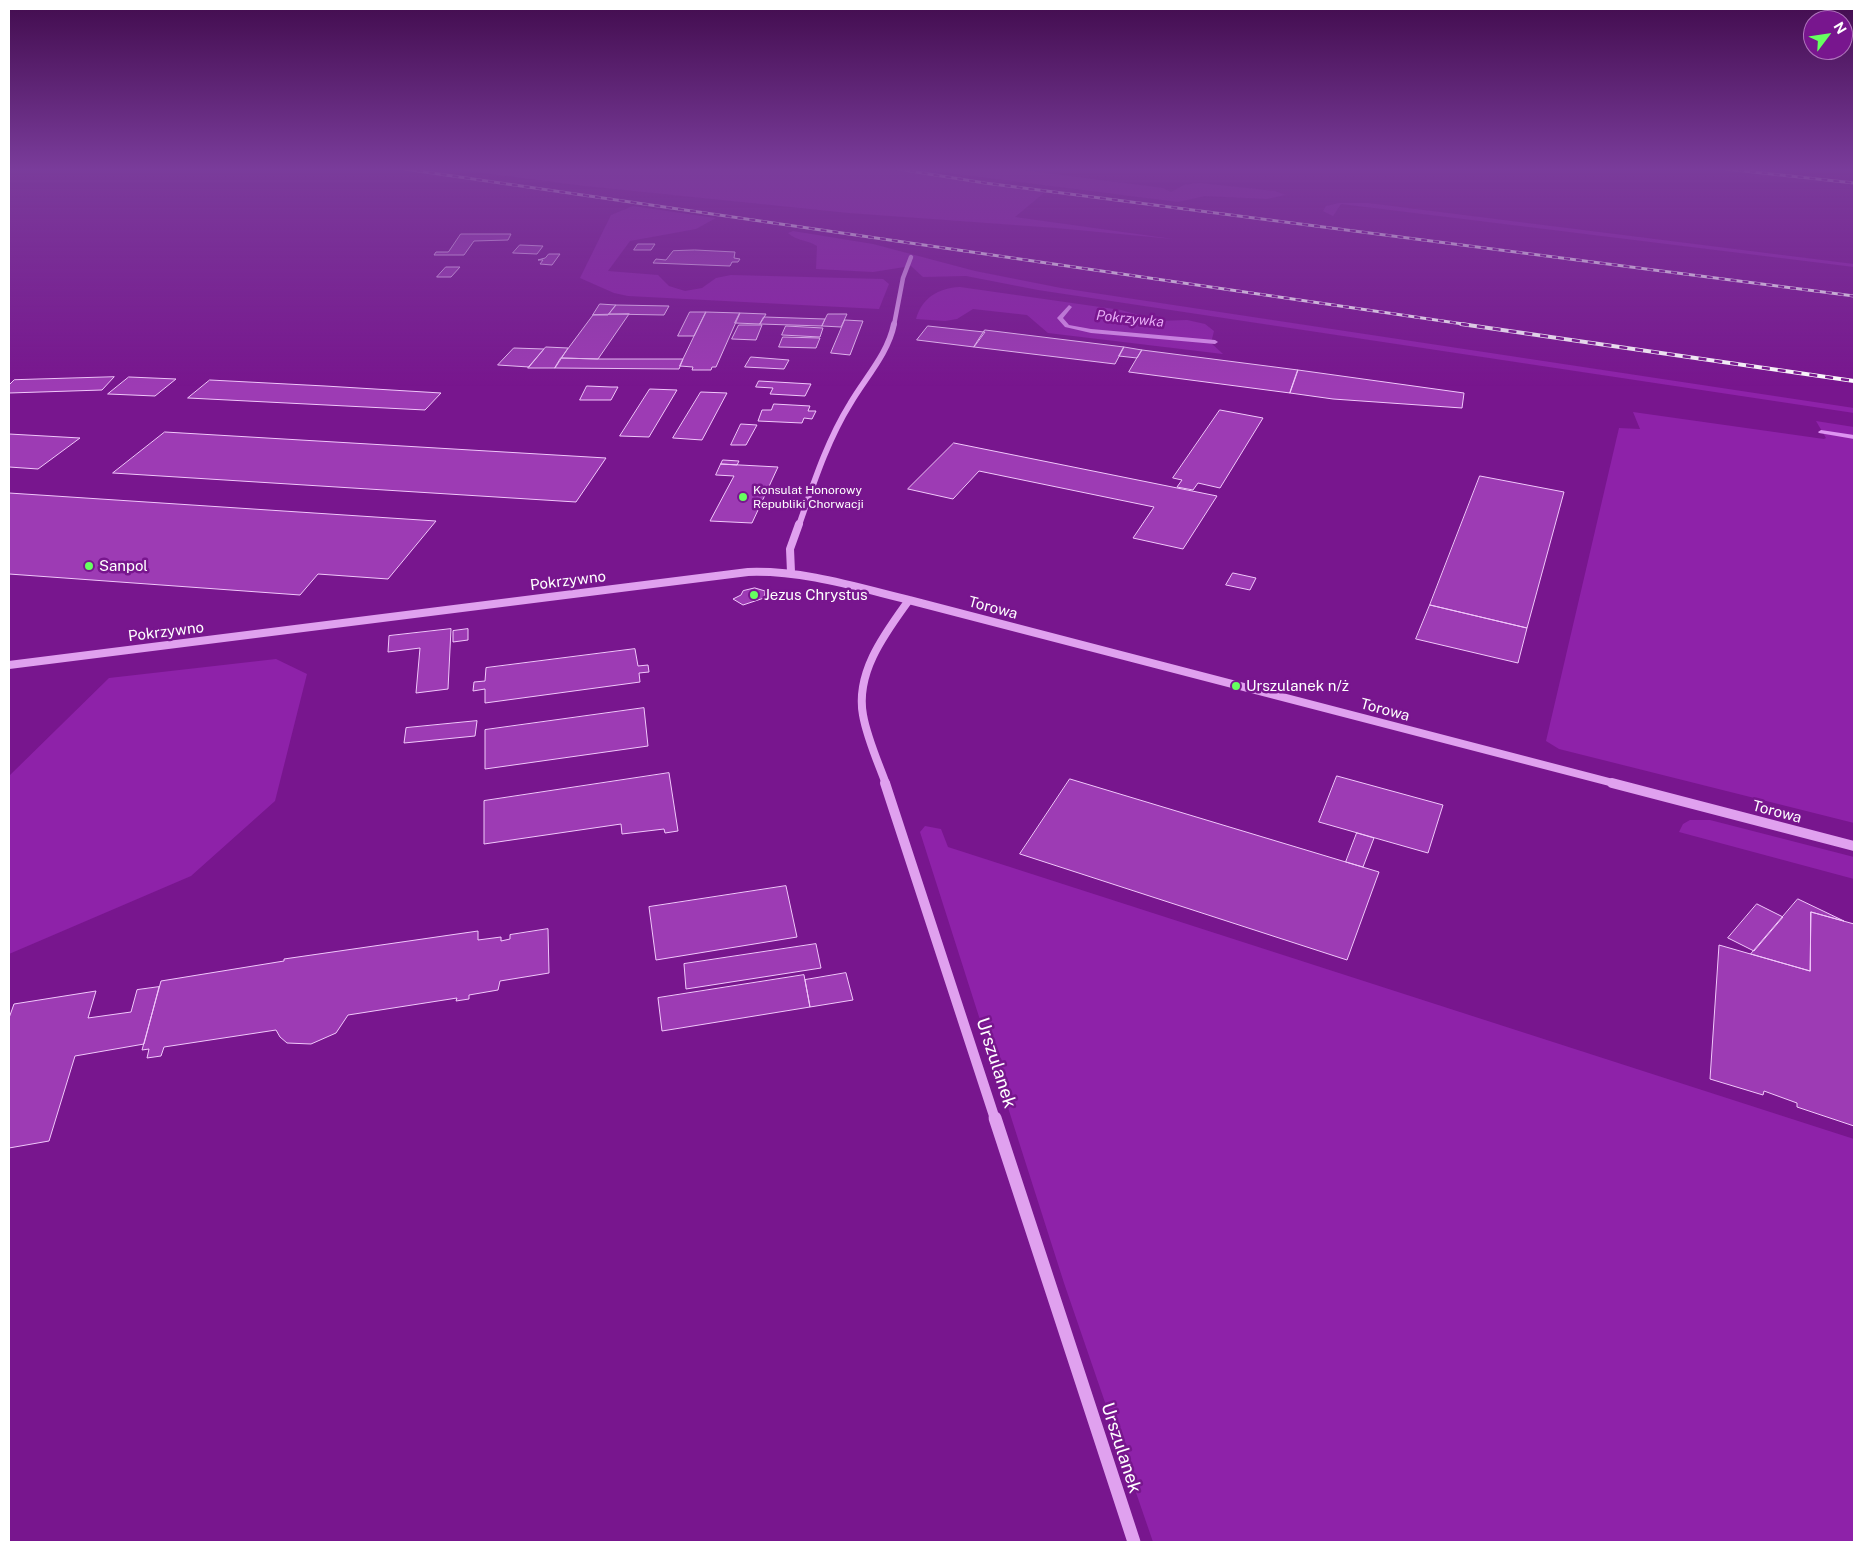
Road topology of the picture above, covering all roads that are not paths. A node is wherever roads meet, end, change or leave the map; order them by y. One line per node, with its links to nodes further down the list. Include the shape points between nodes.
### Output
1 (912, 257): 2 (street, via 903,278 889,337 877,364 849,405 818,472 790,549)
2 (791, 572): 3 (street, Torowa); 4 (street, Pokrzywno, via 748,572)
3 (909, 600): 5 (street, Torowa); 6 (street, Urszulanek, via 870,662 862,693 863,715)
4 (9, 666)
5 (1854, 846)
6 (1134, 1542)

